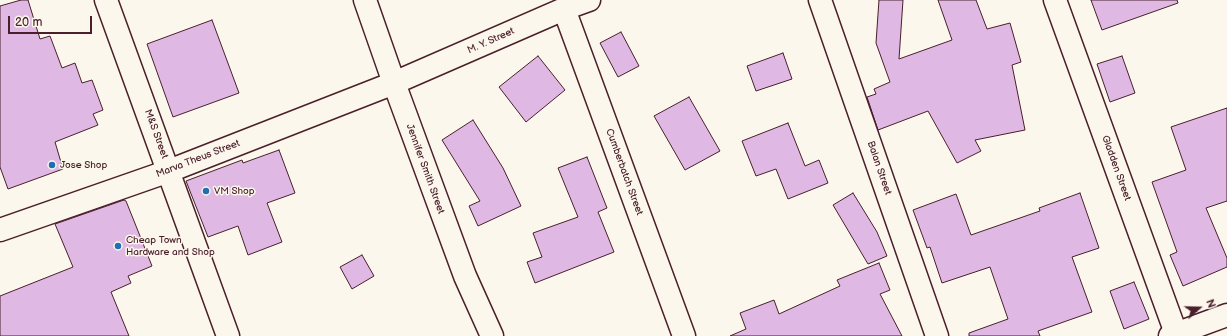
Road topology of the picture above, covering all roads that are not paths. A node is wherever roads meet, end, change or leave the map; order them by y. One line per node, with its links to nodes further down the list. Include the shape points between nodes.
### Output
1 (106, 0): 8 (street, M&S Street)
2 (365, 0): 7 (street, Jennifer Smith Street)
3 (589, 0): 6 (street, M. Y. Street)
4 (820, 0): 15 (street, Balan Street)
5 (1055, 0): 11 (street, Gladden Street)
6 (564, 8): 7 (street, M. Y. Street); 14 (street, Cumberbatch Street)
7 (394, 83): 8 (street, Marva Theus Street); 13 (street, Jennifer Smith Street, via 465,276)
8 (169, 171): 9 (street, Marva Theus Street); 12 (street, M&S Street)
9 (0, 230)
10 (1227, 315): 11 (street)
11 (1174, 335)
12 (228, 336)
13 (492, 336)
14 (684, 336)
15 (937, 336)

